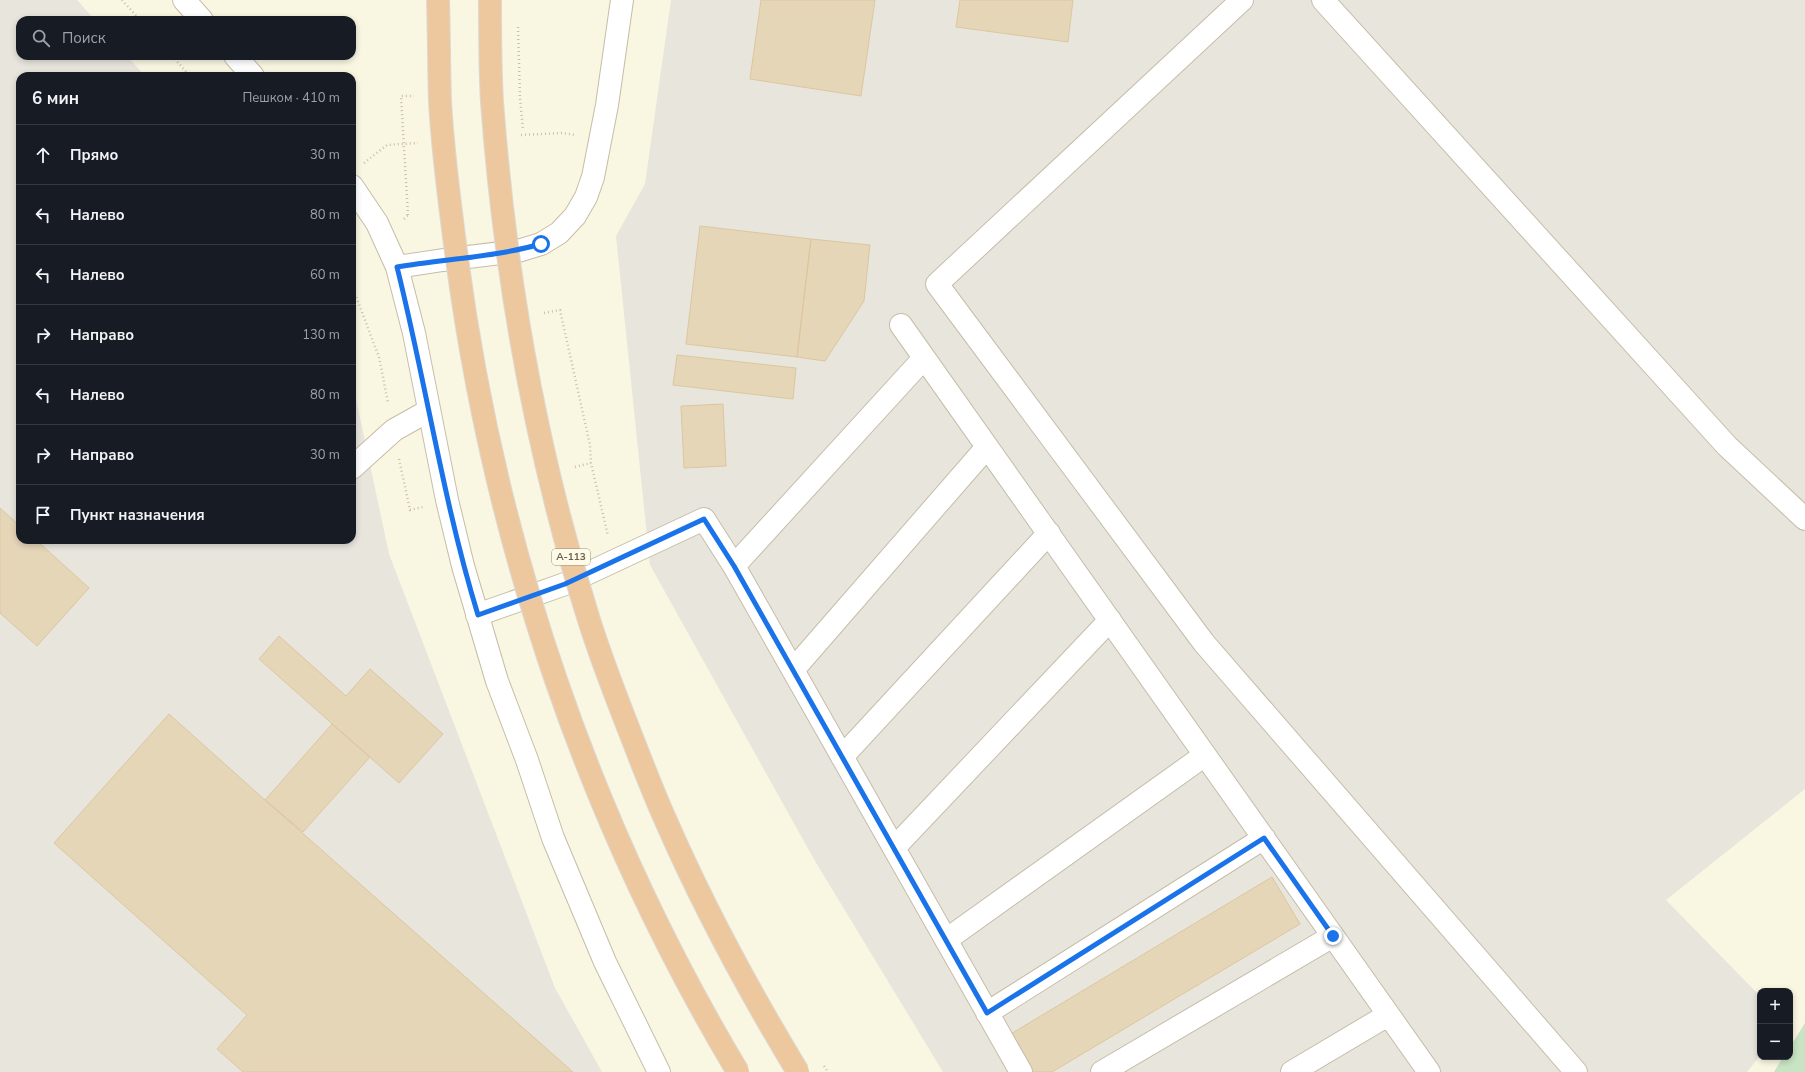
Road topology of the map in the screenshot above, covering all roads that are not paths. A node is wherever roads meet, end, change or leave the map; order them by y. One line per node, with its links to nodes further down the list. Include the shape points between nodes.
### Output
1 (184, 0): 7 (street)
2 (438, 0): 32 (highway, bridge, via 440,102 464,318 511,533 538,629 570,721 618,841 666,942)
3 (490, 0): 33 (highway, А-113, bridge, via 492,99 501,204 515,310 536,418 589,620 618,703 665,820 712,919 763,1014)
4 (622, 0): 11 (street, via 593,177 586,197 575,216 559,233 541,244 518,250)
5 (1242, 0): 38 (street, via 937,284 1204,643)
6 (1323, 0): 17 (street, via 1727,446)
7 (198, 16)
8 (239, 60): 9 (street)
9 (249, 72)
10 (356, 192): 11 (street, via 377,223)
11 (397, 267): 14 (street, via 414,333)
12 (901, 325): 13 (street)
13 (924, 358): 15 (street); 19 (street)
14 (428, 411): 16 (street, via 394,430); 20 (street, via 463,566)
15 (988, 447): 18 (street); 22 (street)
16 (356, 464)
17 (1805, 519)
18 (1049, 533): 21 (street); 24 (street)
19 (734, 566): 20 (street, via 704,519 565,584); 22 (street)
20 (478, 615): 31 (street, via 497,681 553,838 606,962)
21 (1110, 620): 23 (street); 26 (street)
22 (793, 670): 24 (street)
23 (1205, 755): 25 (street); 28 (street)
24 (842, 757): 26 (street)
25 (1264, 838): 27 (street); 29 (street)
26 (894, 848): 28 (street)
27 (1333, 936): 30 (street); 35 (street)
28 (946, 940): 29 (street)
29 (987, 1013): 34 (street)
30 (1388, 1015): 36 (street); 37 (street)
31 (659, 1072)
32 (738, 1072)
33 (798, 1072)
34 (1021, 1072)
35 (1102, 1072)
36 (1292, 1072)
37 (1429, 1072)
38 (1576, 1072)

